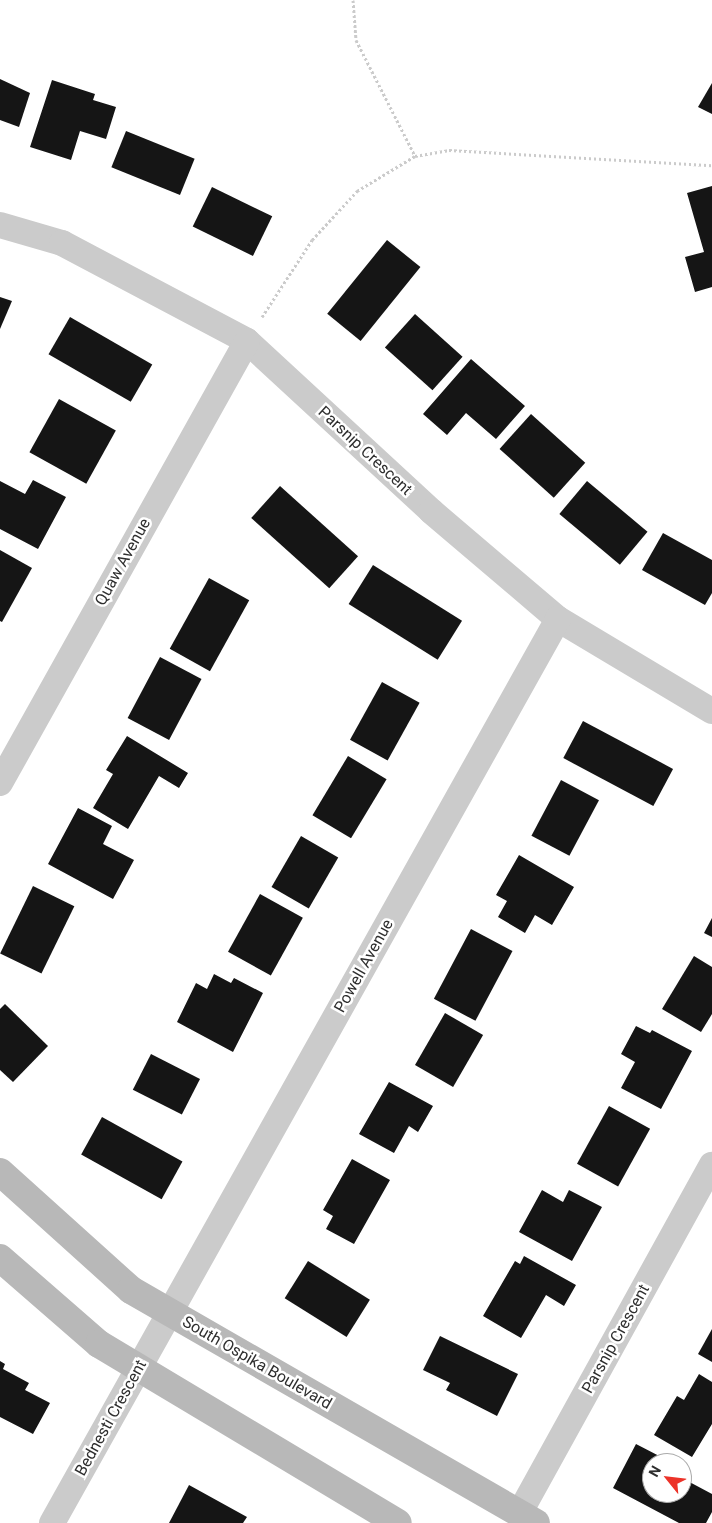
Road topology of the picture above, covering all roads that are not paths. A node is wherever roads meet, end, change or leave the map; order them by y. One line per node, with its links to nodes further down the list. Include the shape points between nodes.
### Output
1 (0, 225): 2 (street, Parsnip Crescent, via 62,242)
2 (247, 342): 3 (street, Parsnip Crescent, via 430,512); 5 (street, Quaw Avenue)
3 (558, 619): 4 (street, Parsnip Crescent); 9 (street, Powell Avenue)
4 (712, 711)
5 (0, 783)
6 (712, 1165): 11 (street, Parsnip Crescent)
7 (0, 1172): 9 (main road, South Ospika Boulevard, via 131,1290)
8 (0, 1258): 10 (main road, via 99,1344)
9 (170, 1313): 10 (street, Bednesti Crescent); 11 (main road, South Ospika Boulevard)
10 (138, 1368): 12 (street, Bednesti Crescent); 13 (main road)
11 (528, 1518)
12 (52, 1523)
13 (398, 1523)

